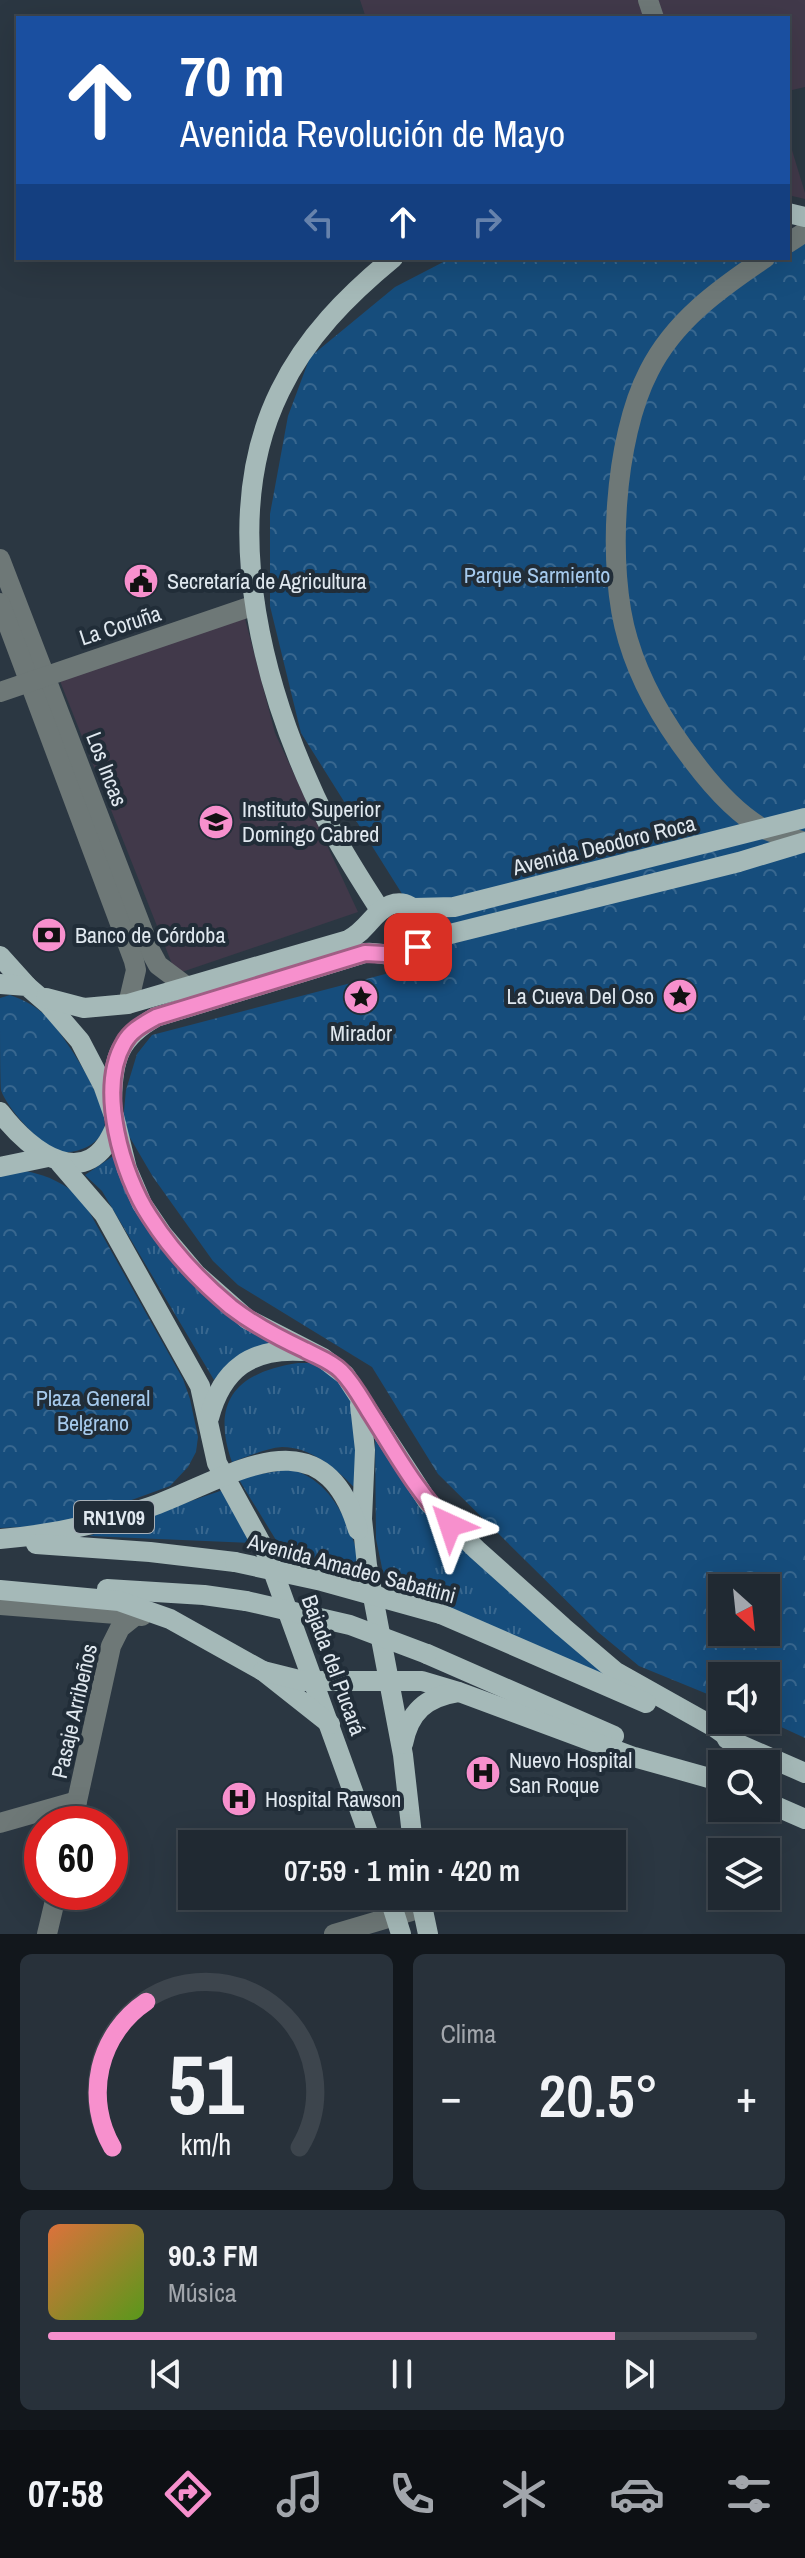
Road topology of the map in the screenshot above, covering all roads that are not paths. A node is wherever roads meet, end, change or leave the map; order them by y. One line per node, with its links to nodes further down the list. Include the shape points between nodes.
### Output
1 (391, 260): 5 (main road, via 325,321 270,413 248,504)
2 (762, 260): 9 (street, via 692,313 647,375 625,440 617,541 627,637 654,700 703,774)
3 (0, 559): 6 (street, Los Incas)
4 (0, 603): 6 (street, Los Incas)
5 (255, 605): 6 (street, La Coruña); 12 (main road, via 279,700 306,775)
6 (38, 678): 7 (street, La Coruña); 17 (street, Los Incas, via 151,952 158,965); 19 (street, Los Incas, via 134,961)
7 (0, 692)
8 (805, 818): 9 (main road, Avenida Deodoro Roca)
9 (765, 830): 10 (street); 11 (main road, Avenida Deodoro Roca, via 454,907)
10 (805, 842): 13 (main road)
11 (414, 908): 12 (main road, Avenida Deodoro Roca, via 397,903); 13 (main road, via 423,919)
12 (377, 915): 14 (main road, via 374,940); 17 (main road, via 348,940)
13 (422, 941): 14 (main road, via 412,952)
14 (389, 954): 21 (main road, via 365,953 138,1027 116,1059)
15 (0, 956): 18 (main road)
16 (0, 984): 18 (main road)
17 (186, 986): 19 (main road)
18 (32, 991): 19 (main road, via 84,1008); 21 (main road, via 80,1041)
19 (128, 1004)
20 (0, 1112): 22 (main road, Bajada del Pucará, via 26,1142)
21 (114, 1116): 22 (main road, via 107,1145 95,1156 76,1162); 24 (main road, via 135,1189 163,1235 232,1307)
22 (54, 1160): 23 (main road); 26 (main road, Bajada del Pucará, via 104,1214 183,1351)
23 (0, 1167)
24 (306, 1351): 25 (main road, via 336,1366); 26 (main road, via 271,1352 238,1367 219,1388)
25 (358, 1394): 29 (main road, Bajada del Pucará, via 365,1433 362,1519); 40 (main road, via 428,1502 477,1550 616,1672)
26 (208, 1418): 27 (main road, Bajada del Pucará)
27 (223, 1476): 28 (main road, RN1V09, via 147,1508 80,1527); 29 (main road, RN1V09, via 272,1461 318,1470 332,1480 349,1506); 37 (main road, Bajada del Pucará, via 261,1540)
28 (0, 1540): 40 (main road, Avenida Amadeo Sabattini, bridge, via 235,1562 441,1614)
29 (367, 1565): 36 (main road, Bajada del Pucará / RN1V09)
30 (0, 1583): 43 (main road, bridge, via 204,1595 350,1625)
31 (0, 1590): 34 (main road, via 119,1601)
32 (0, 1605): 33 (street)
33 (135, 1616): 34 (street); 45 (street, Pasaje Arribeños, via 120,1628 111,1646)
34 (170, 1619): 35 (main road)
35 (263, 1671): 37 (main road); 39 (main road)
36 (389, 1680): 37 (main road); 38 (main road, via 422,1681); 41 (main road, Bajada del Pucará / RN1V09)
37 (315, 1681): 39 (main road, Bajada del Pucará)
38 (459, 1692): 41 (main road, via 427,1701 417,1710); 44 (main road)
39 (330, 1724): 50 (main road, Bajada del Pucará)
40 (739, 1745): 42 (main road, Avenida Amadeo Sabattini)
41 (402, 1748): 51 (main road, Bajada del Pucará / RN1V09)
42 (805, 1773)
43 (708, 1778)
44 (708, 1779)
45 (77, 1801): 46 (street, Pasaje Arribeños); 49 (street)
46 (76, 1806)
47 (780, 1808): 48 (main road)
48 (805, 1819)
49 (0, 1823)
50 (367, 1830)
51 (411, 1830)
52 (53, 1910): 55 (street)
53 (423, 1910): 57 (main road)
54 (395, 1915): 56 (street)
55 (47, 1934)
56 (334, 1934)
57 (428, 1934)

